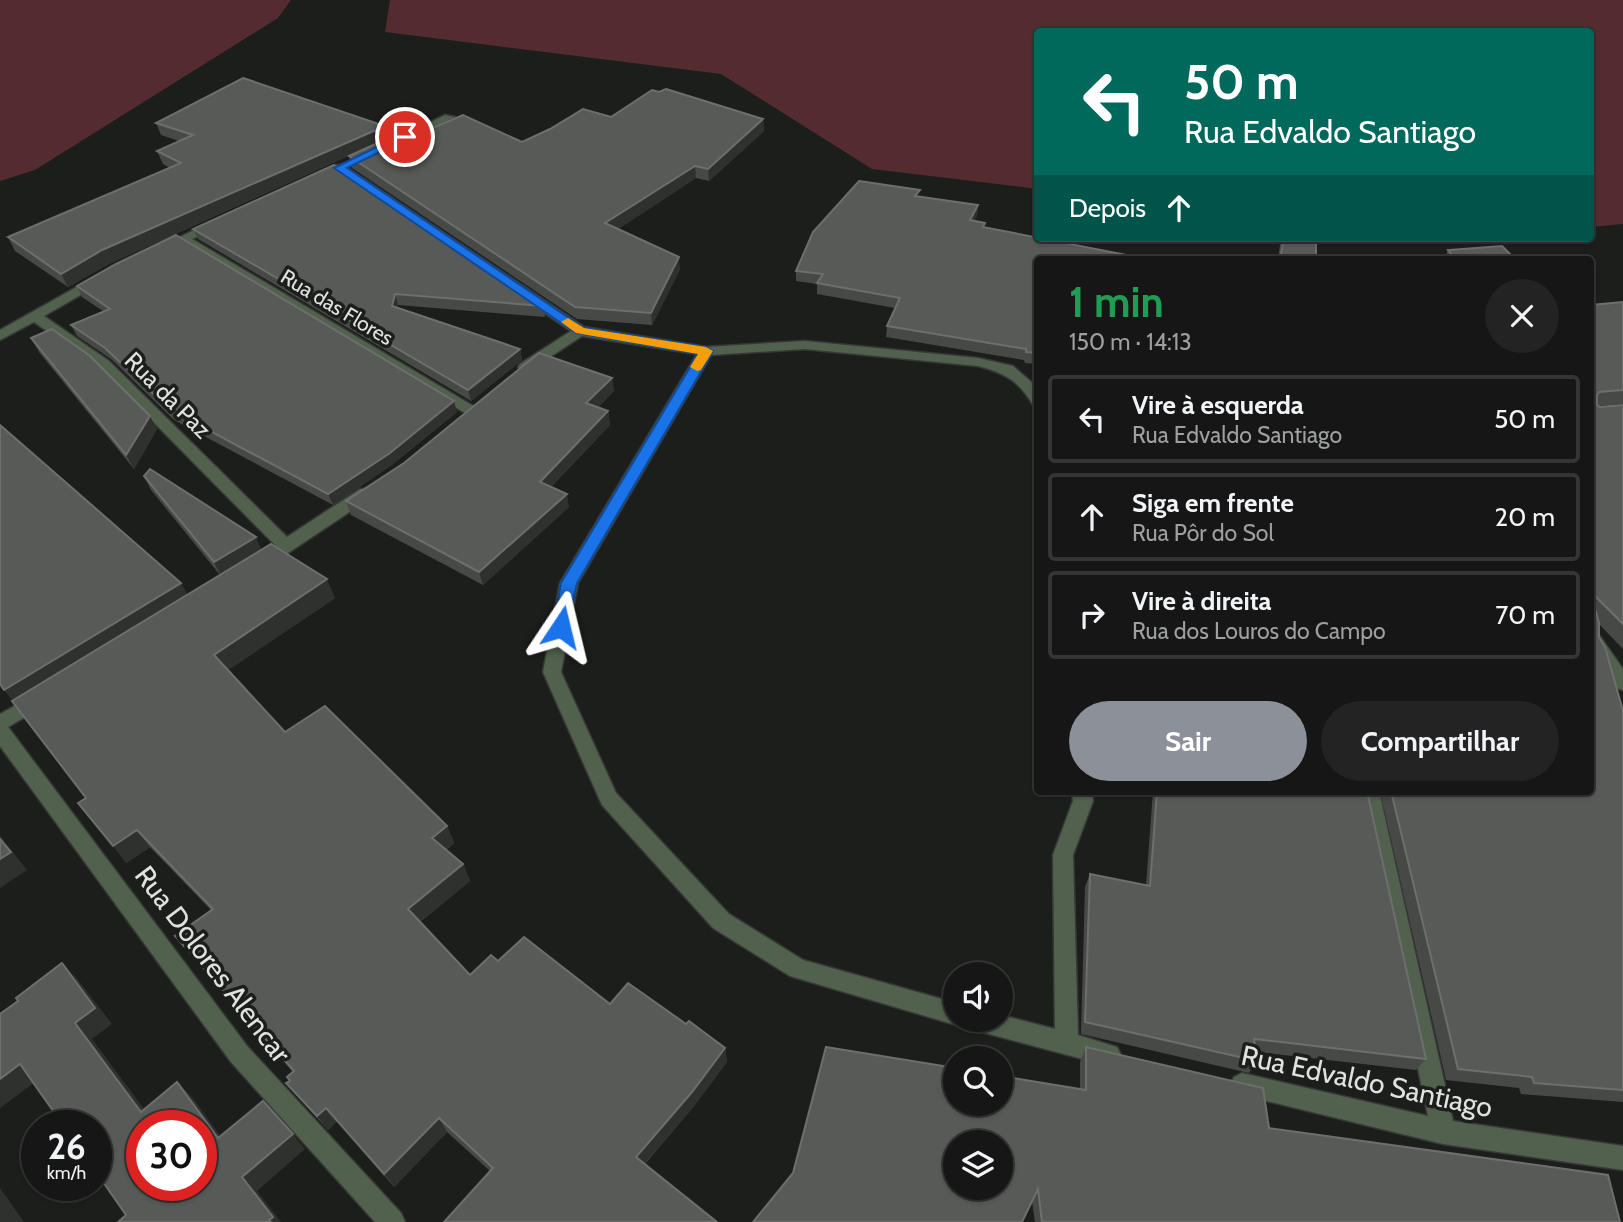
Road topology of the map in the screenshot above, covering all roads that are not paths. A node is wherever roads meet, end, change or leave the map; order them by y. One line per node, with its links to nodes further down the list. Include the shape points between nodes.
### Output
1 (449, 117): 2 (street)
2 (376, 151)
3 (339, 168): 9 (street)
4 (231, 217): 5 (street)
5 (183, 239): 6 (street); 14 (street, Rua das Flores)
6 (149, 254)
7 (115, 269): 8 (street)
8 (34, 316): 10 (street); 16 (street, Rua da Paz, via 104,364)
9 (580, 331): 11 (street); 12 (street)
10 (0, 336)
11 (706, 351): 13 (street, via 805,345 978,362 1009,369); 25 (street, via 569,583 552,672 609,799 721,921 799,968)
12 (510, 378)
13 (1034, 393)
14 (470, 410)
15 (378, 485): 16 (street)
16 (287, 547): 17 (street)
17 (241, 575)
18 (1594, 641): 19 (street)
19 (1623, 683)
20 (57, 688): 21 (street)
21 (0, 723)
22 (0, 731): 32 (street, Rua Dolores Alencar, via 239,1054)
23 (1082, 795): 27 (street, via 1063,855)
24 (1370, 795): 30 (street)
25 (943, 1010)
26 (1013, 1030): 27 (street)
27 (1067, 1045): 28 (street)
28 (1134, 1061)
29 (1215, 1079): 30 (street, Rua Edvaldo Santiago)
30 (1443, 1132): 31 (street, Rua Edvaldo Santiago)
31 (1623, 1158)
32 (392, 1222)

